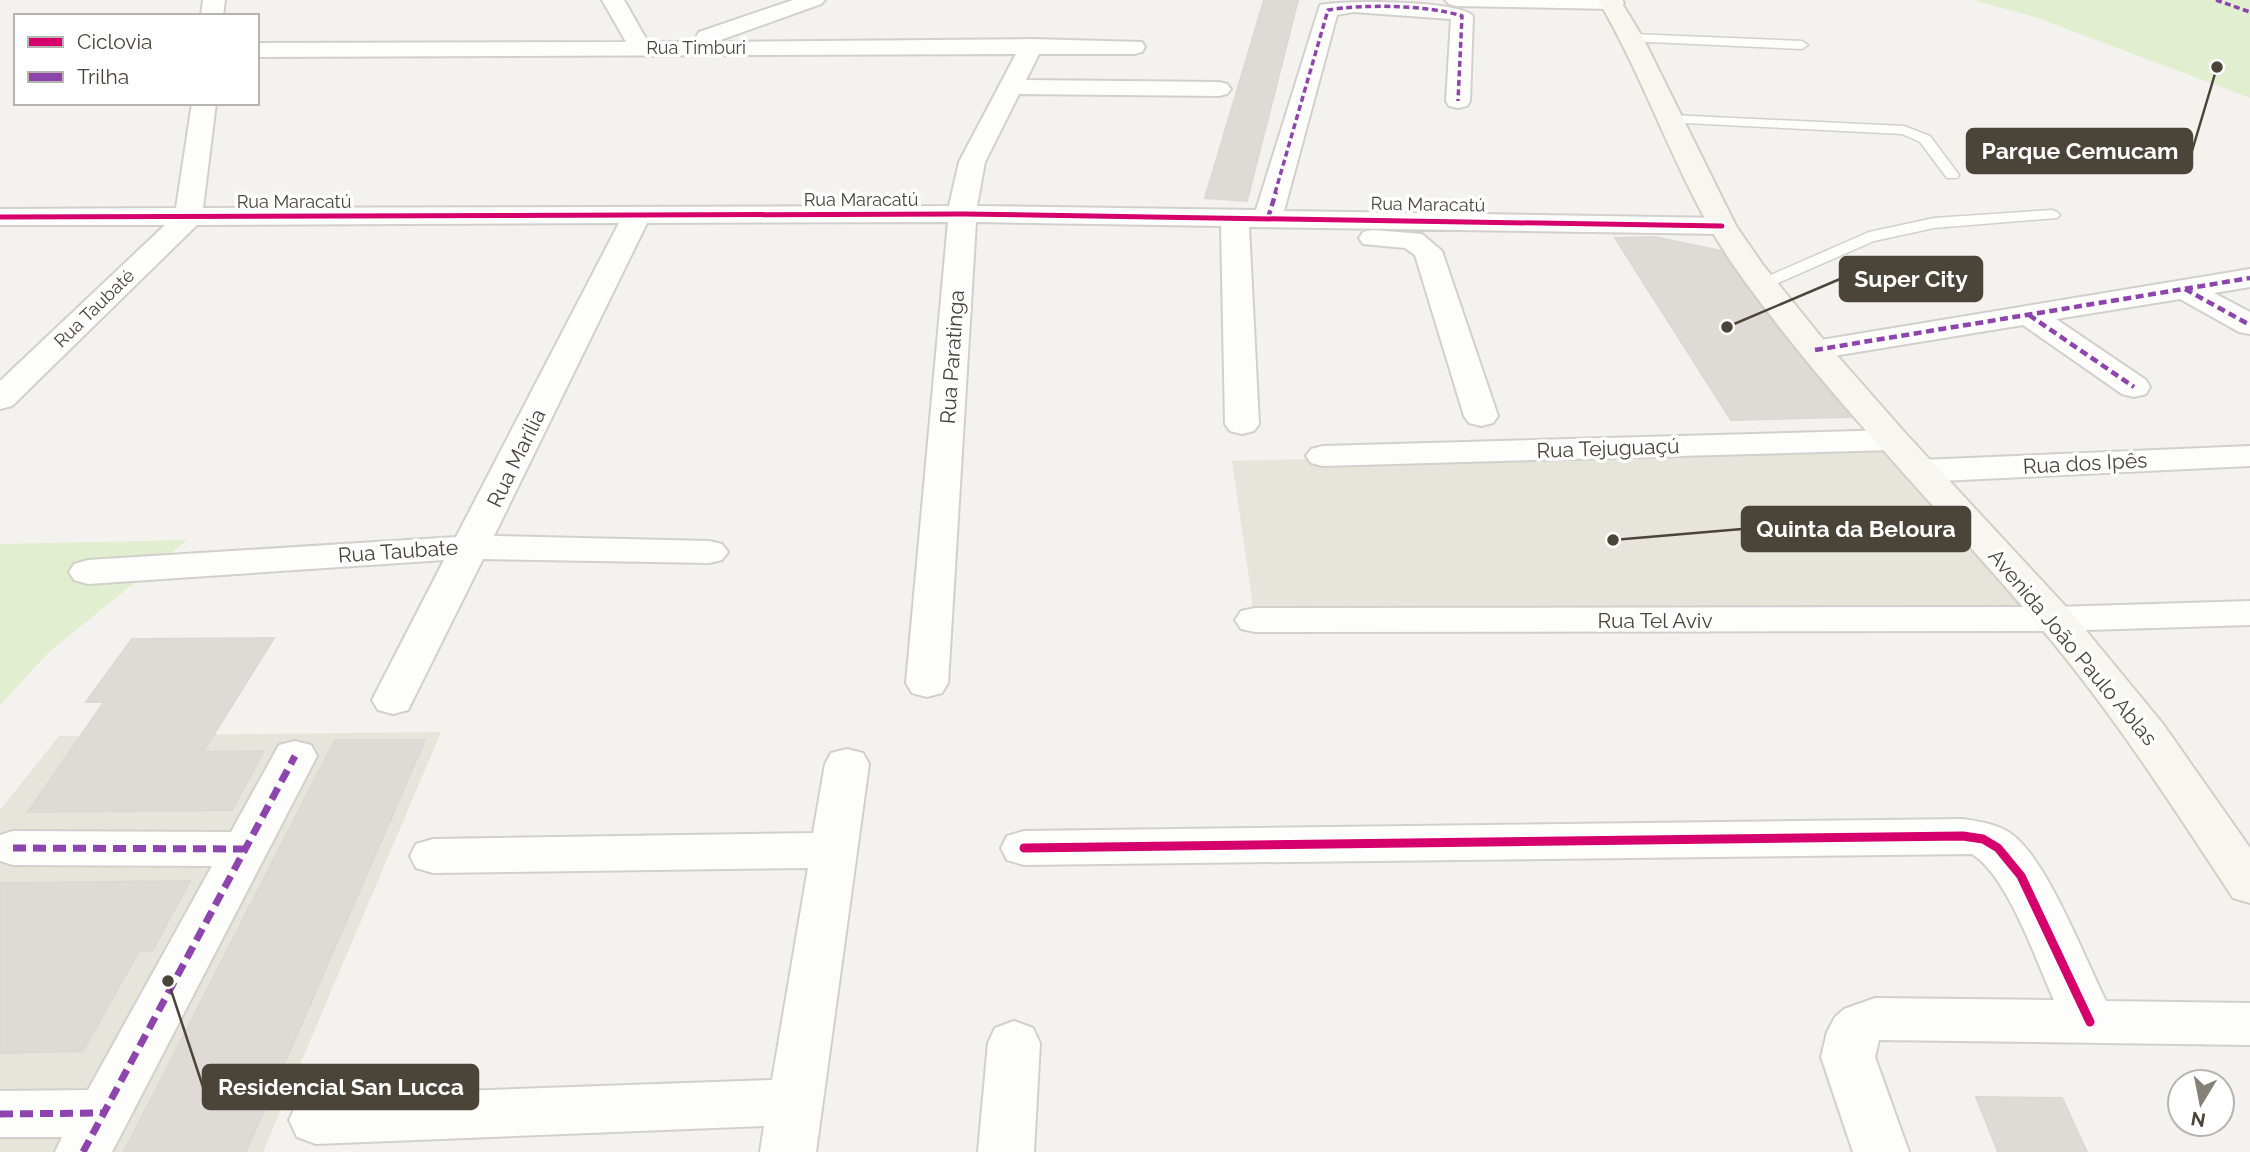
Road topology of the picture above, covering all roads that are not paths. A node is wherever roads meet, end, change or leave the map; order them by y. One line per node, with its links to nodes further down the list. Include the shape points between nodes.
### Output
1 (613, 0): 8 (street)
2 (814, 0): 9 (street)
3 (1456, 0): 4 (street)
4 (1611, 2): 5 (street, Avenida João Paulo Ablas)
5 (1632, 38): 6 (lane); 16 (street, Avenida João Paulo Ablas)
6 (1802, 45)
7 (1032, 46): 9 (street, Rua Timburi); 10 (street, Rua Timburi); 12 (street, Rua Paratinga)
8 (640, 47): 9 (street, Rua Timburi); 11 (street, Rua Timburi)
9 (678, 47)
10 (1134, 47)
11 (259, 50)
12 (1010, 87): 13 (street); 18 (street, Rua Paratinga, via 972,162)
13 (1219, 89)
14 (1458, 102): 23 (street, via 1462,16 1447,11 1353,6 1328,10)
15 (203, 110): 22 (street)
16 (1671, 119): 17 (lane, via 1904,131 1925,139); 24 (street, Avenida João Paulo Ablas)
17 (1952, 175)
18 (963, 214): 19 (street, Rua Maracatú); 25 (street, Rua Maracatú); 46 (street, Rua Paratinga)
19 (637, 215): 22 (street, Rua Maracatú); 40 (street, Rua Marília)
20 (2052, 215): 27 (lane, via 1934,223 1870,237)
21 (0, 217): 22 (street, Rua Maracatú)
22 (188, 218): 33 (street, Rua Taubaté)
23 (1269, 218): 24 (street, Rua Maracatú); 25 (street, Rua Maracatú)
24 (1722, 226): 27 (street, Avenida João Paulo Ablas)
25 (1235, 228): 34 (street, via 1397,238 1422,244 1431,258); 35 (street)
26 (2250, 278): 28 (street)
27 (1763, 284): 31 (street, Avenida João Paulo Ablas)
28 (2185, 289): 29 (street); 30 (street)
29 (2028, 315): 31 (street); 32 (street)
30 (2250, 324)
31 (1815, 350): 36 (street, Avenida João Paulo Ablas)
32 (2134, 387)
33 (0, 399)
34 (1480, 416)
35 (1242, 425)
36 (1893, 440): 37 (street, Rua Tejuguaçú); 39 (street, Avenida João Paulo Ablas)
37 (1323, 456)
38 (2250, 456): 39 (street, Rua dos Ipês)
39 (1920, 471): 44 (street, Avenida João Paulo Ablas)
40 (473, 547): 41 (street, Rua Taubate); 42 (street, Rua Taubate); 47 (street, Rua Marília)
41 (709, 552)
42 (88, 572)
43 (2250, 612): 44 (street, Rua Tel Aviv)
44 (2055, 619): 45 (street, Rua Tel Aviv); 55 (street, Avenida João Paulo Ablas, via 2148,734)
45 (1255, 620)
46 (927, 683)
47 (393, 700)
48 (295, 755): 52 (street)
49 (847, 764): 53 (street)
50 (13, 848): 52 (street)
51 (1024, 848): 56 (street, via 1983,839 1998,848 2021,876)
52 (243, 849): 62 (street)
53 (834, 850): 54 (street); 61 (street)
54 (433, 856)
55 (2250, 885)
56 (2090, 1022): 57 (street); 64 (street, via 1875,1020 1862,1024 1853,1032 1849,1057)
57 (2250, 1024)
58 (1014, 1043): 63 (street)
59 (0, 1114): 62 (street)
60 (316, 1120): 61 (street)
61 (791, 1127)
62 (94, 1132)
63 (1006, 1152)
64 (1881, 1152)

